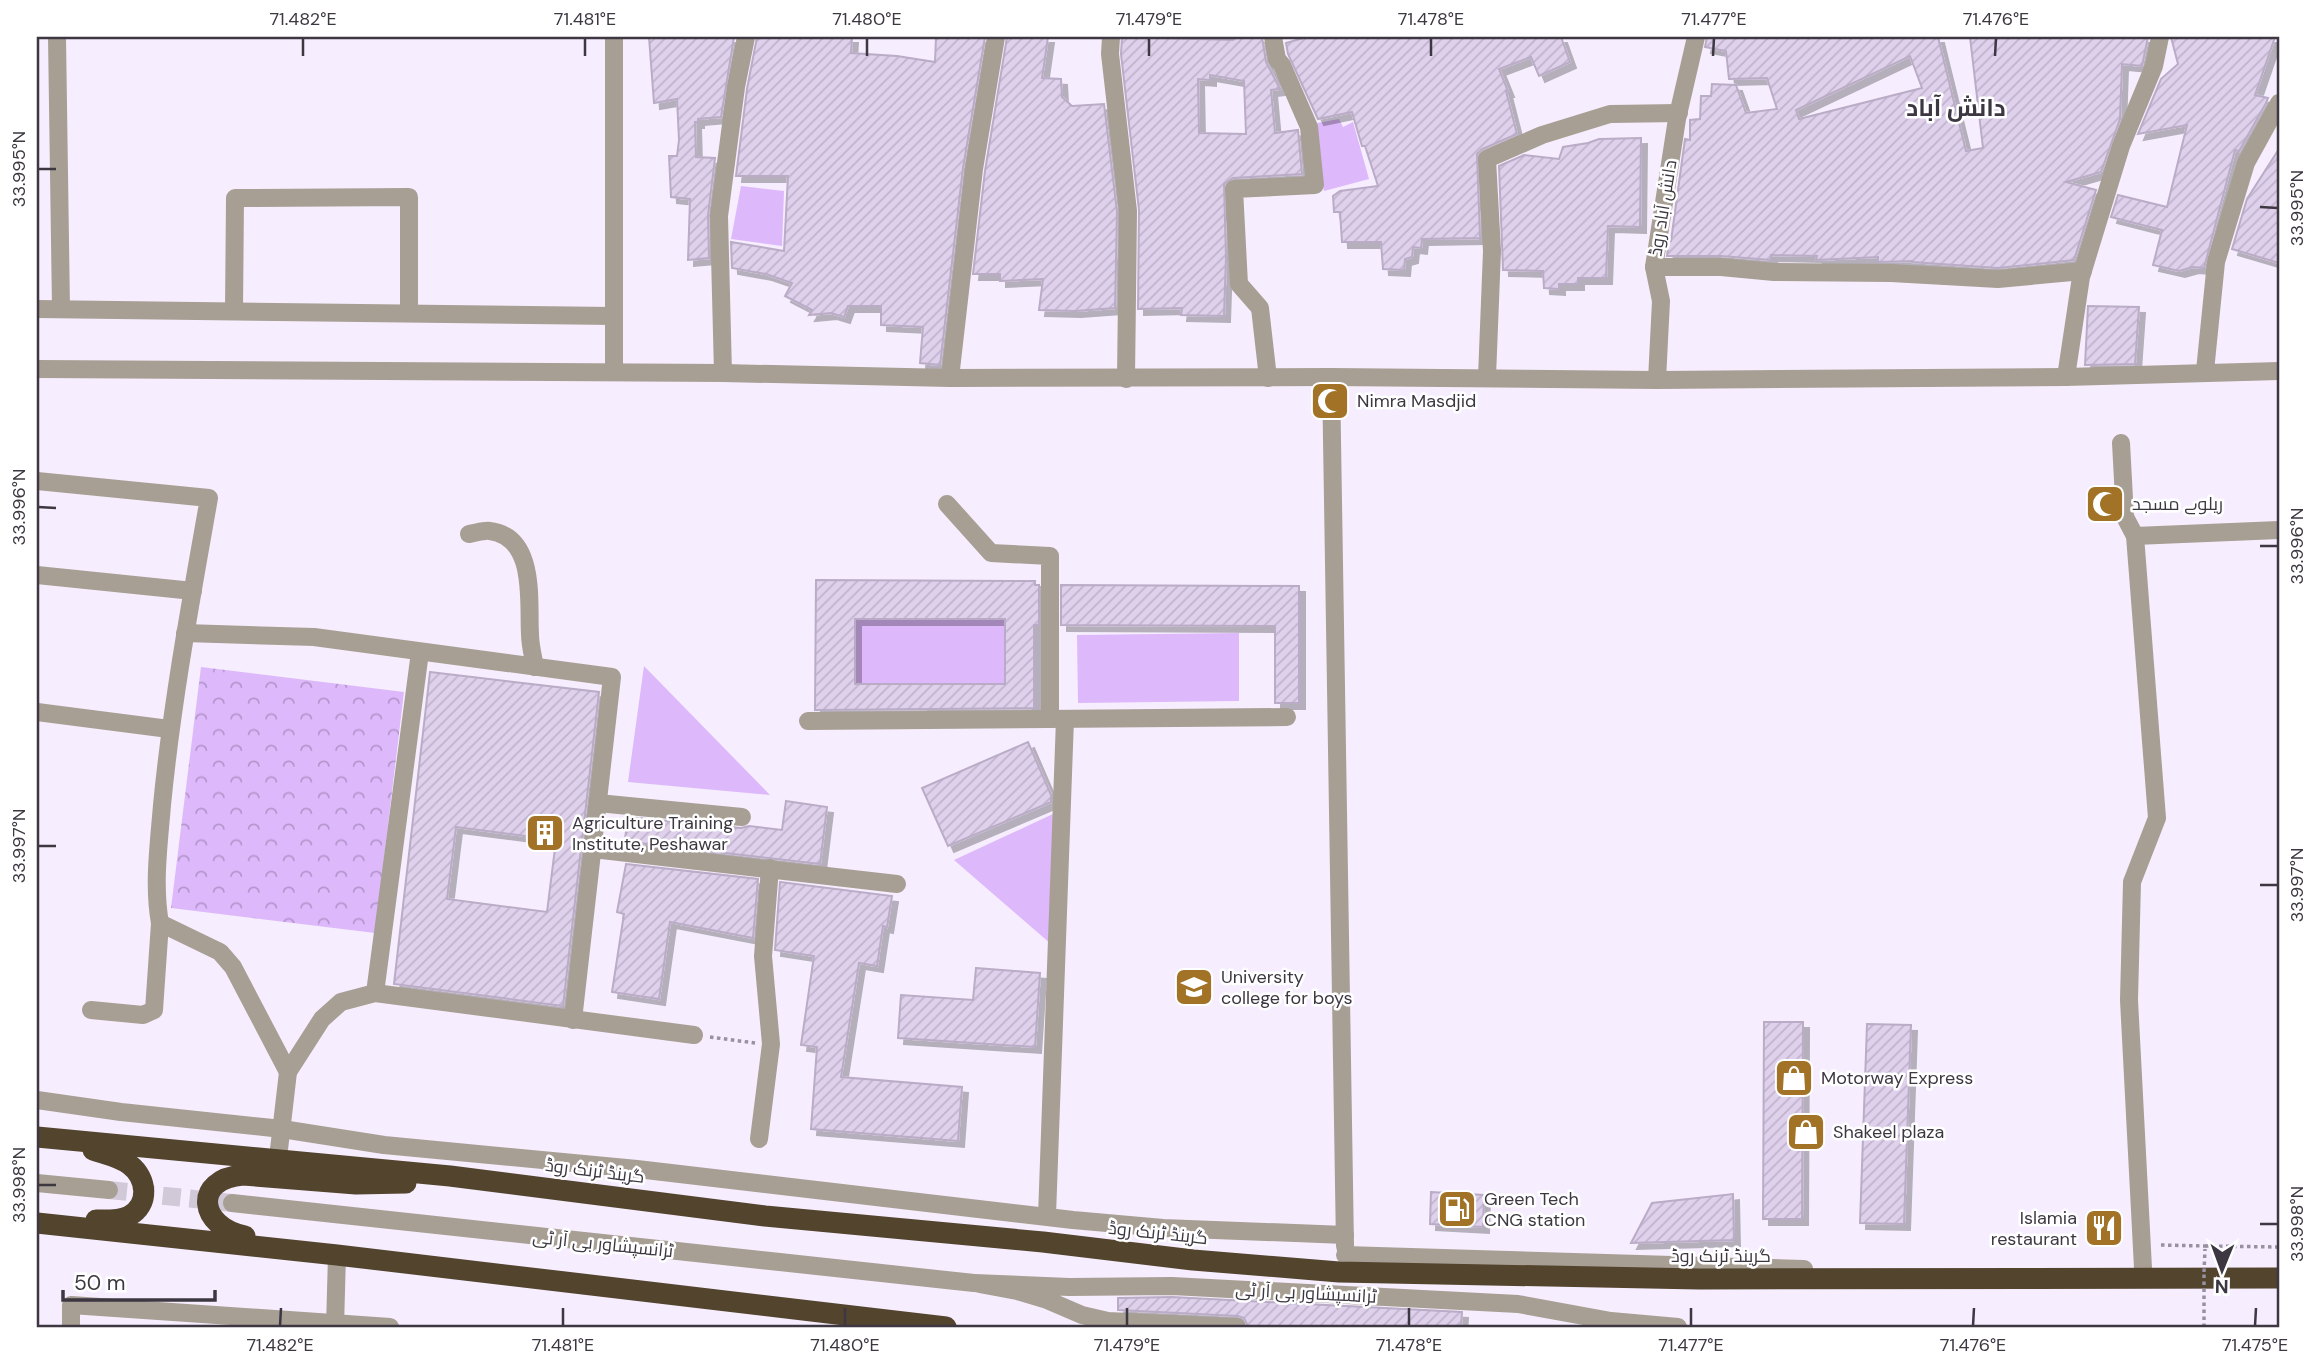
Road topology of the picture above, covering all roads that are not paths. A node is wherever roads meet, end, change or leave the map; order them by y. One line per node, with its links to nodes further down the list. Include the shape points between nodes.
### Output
1 (58, 37): 16 (street)
2 (614, 37): 19 (street)
3 (746, 37): 24 (street, via 719,216)
4 (996, 37): 28 (street, via 972,181)
5 (1111, 37): 30 (street, via 1128,211)
6 (1273, 37): 10 (street)
7 (1288, 37): 10 (street, via 1281,38)
8 (1696, 37): 12 (street, دانش آباد روڈ)
9 (2160, 37): 14 (street)
10 (1277, 59): 29 (street, via 1309,127 1315,185 1234,190 1239,284 1260,309)
11 (2279, 103): 22 (street, via 2246,163 2216,262)
12 (1679, 113): 13 (street, دانش آباد روڈ); 26 (street, via 1610,114 1542,135 1487,159 1492,251)
13 (1654, 267): 14 (street, via 1998,279); 31 (street, دانش آباد روڈ, via 1661,301)
14 (2083, 271): 27 (street)
15 (37, 309): 16 (street)
16 (61, 309): 17 (street)
17 (233, 311): 18 (street); 18 (street, via 235,198 409,197)
18 (409, 313): 19 (street)
19 (614, 316): 23 (street)
20 (37, 369): 23 (street)
21 (2279, 370): 22 (street)
22 (2206, 371): 27 (street)
23 (614, 372): 24 (street)
24 (723, 373): 28 (street)
25 (1331, 377): 26 (street); 29 (street); 70 (street)
26 (1487, 377): 31 (street)
27 (2066, 377): 31 (street)
28 (950, 378): 30 (street)
29 (1268, 378): 30 (street)
30 (1126, 379)
31 (1657, 380)
32 (2121, 443): 37 (street, via 2124,517)
33 (37, 481): 39 (street, via 209,498)
34 (947, 504): 45 (street, via 991,553 1050,556)
35 (2279, 530): 37 (street)
36 (469, 534): 42 (street, via 500,534 520,552 528,578)
37 (2135, 536): 73 (street, via 2157,818 2132,882 2129,1000)
38 (37, 575): 39 (street)
39 (193, 591): 40 (street)
40 (185, 632): 41 (street, via 314,637); 47 (street)
41 (420, 652): 42 (street); 54 (street)
42 (535, 667): 48 (street, via 612,677)
43 (37, 712): 47 (street)
44 (1287, 718): 45 (street)
45 (1058, 719): 46 (street); 68 (street)
46 (808, 721)
47 (169, 729): 53 (street, via 158,855)
48 (598, 803): 49 (street); 50 (street)
49 (742, 817)
50 (593, 849): 51 (street); 56 (street)
51 (770, 868): 52 (street); 62 (street, via 763,956 771,1044)
52 (897, 884)
53 (160, 923): 55 (street, via 155,1010 143,1015); 58 (street, via 220,952 233,967)
54 (375, 993): 56 (street); 58 (street, via 341,1002 323,1019)
55 (91, 1010)
56 (573, 1020): 57 (street)
57 (694, 1035)
58 (288, 1072): 60 (street)
59 (37, 1100): 60 (street)
60 (282, 1129): 63 (street); 68 (street, via 470,1155 637,1169)
61 (37, 1138): 63 (highway, گرینڈ ٹرنک روڈ); 69 (highway, via 59,1140 123,1160 139,1174 144,1186 142,1204 128,1217)
62 (759, 1139)
63 (278, 1158): 64 (highway, گرینڈ ٹرنک روڈ)
64 (450, 1176): 71 (highway, via 409,1184 356,1184 243,1175 227,1177 209,1195 211,1218 221,1228); 72 (highway, گرینڈ ٹرنک روڈ, via 765,1216 1193,1260 1339,1272)
65 (37, 1182): 66 (street)
66 (109, 1190)
67 (232, 1203): 76 (street, ٹرانسپشاور بی آر ٹی)
68 (1047, 1216): 70 (street, via 1163,1228)
69 (37, 1223): 71 (highway)
70 (1345, 1235): 72 (street)
71 (333, 1254): 77 (street); 80 (highway)
72 (1346, 1263): 73 (street); 75 (highway, گرینڈ ٹرنک روڈ, via 1699,1279)
73 (2143, 1268): 74 (street)
74 (2279, 1268)
75 (2279, 1278)
76 (974, 1283): 81 (street, ٹرانسپشاور بی آر ٹی, via 1017,1291 1108,1321); 82 (street, ٹرانسپشاور بی آر ٹی, via 1172,1286 1518,1304 1611,1321)
77 (335, 1325): 78 (street, via 71,1305); 79 (street)
78 (71, 1327)
79 (390, 1327)
80 (946, 1327)
81 (1237, 1327)
82 (1679, 1327)

